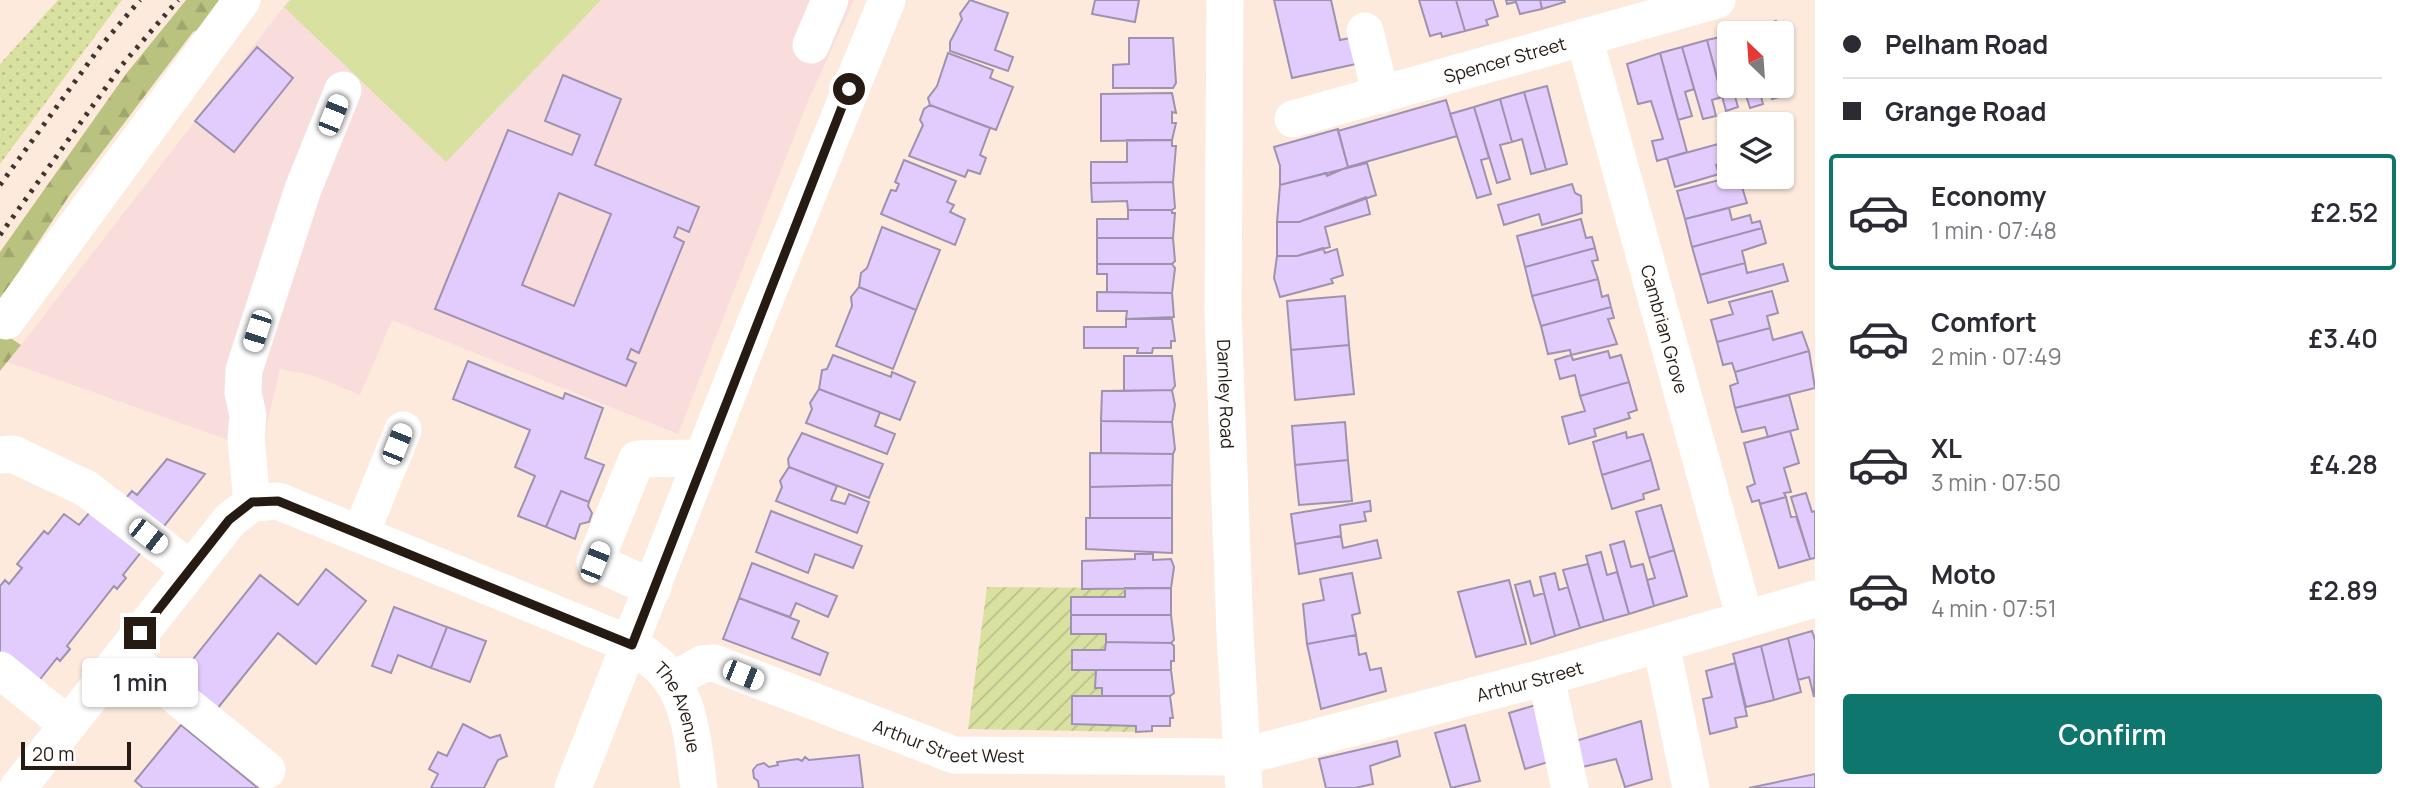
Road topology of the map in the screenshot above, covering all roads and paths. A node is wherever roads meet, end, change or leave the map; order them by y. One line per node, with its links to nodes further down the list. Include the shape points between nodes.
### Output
1 (242, 0): 12 (street)
2 (830, 0): 8 (street)
3 (887, 0): 15 (street)
4 (1226, 0): 30 (street, Darnley Road, via 1223,313)
5 (1717, 0): 7 (street, Spencer Street)
6 (1365, 32): 10 (street)
7 (1584, 37): 10 (street, Spencer Street); 21 (street, Cambrian Grove)
8 (811, 45)
9 (343, 90): 16 (street, via 303,189 244,370)
10 (1381, 95): 11 (street, Spencer Street)
11 (1293, 119)
12 (6, 321)
13 (403, 430): 17 (street)
14 (0, 455): 18 (street, via 13,454 87,489)
15 (702, 458): 19 (street); 19 (street, via 636,459 595,562)
16 (252, 502): 17 (street, The Avenue, via 278,501); 18 (street, via 229,520)
17 (361, 533): 23 (street, The Avenue)
18 (190, 569): 24 (street)
19 (653, 588): 23 (street)
20 (1815, 599): 21 (street, Arthur Street)
21 (1745, 619): 22 (street, Arthur Street)
22 (1661, 644): 26 (street, Arthur Street); 35 (street)
23 (632, 645): 27 (street, The Avenue); 32 (street)
24 (124, 654): 28 (street); 29 (street)
25 (0, 670): 28 (street)
26 (1546, 677): 30 (street, Arthur Street); 34 (street)
27 (672, 681): 30 (street, Arthur Street West, via 702,664 714,663 954,755 1059,768); 33 (street, The Avenue, via 688,724)
28 (68, 725): 31 (street)
29 (267, 770)
30 (1243, 773)
31 (18, 788)
32 (573, 788)
33 (698, 788)
34 (1570, 788)
35 (1691, 788)

